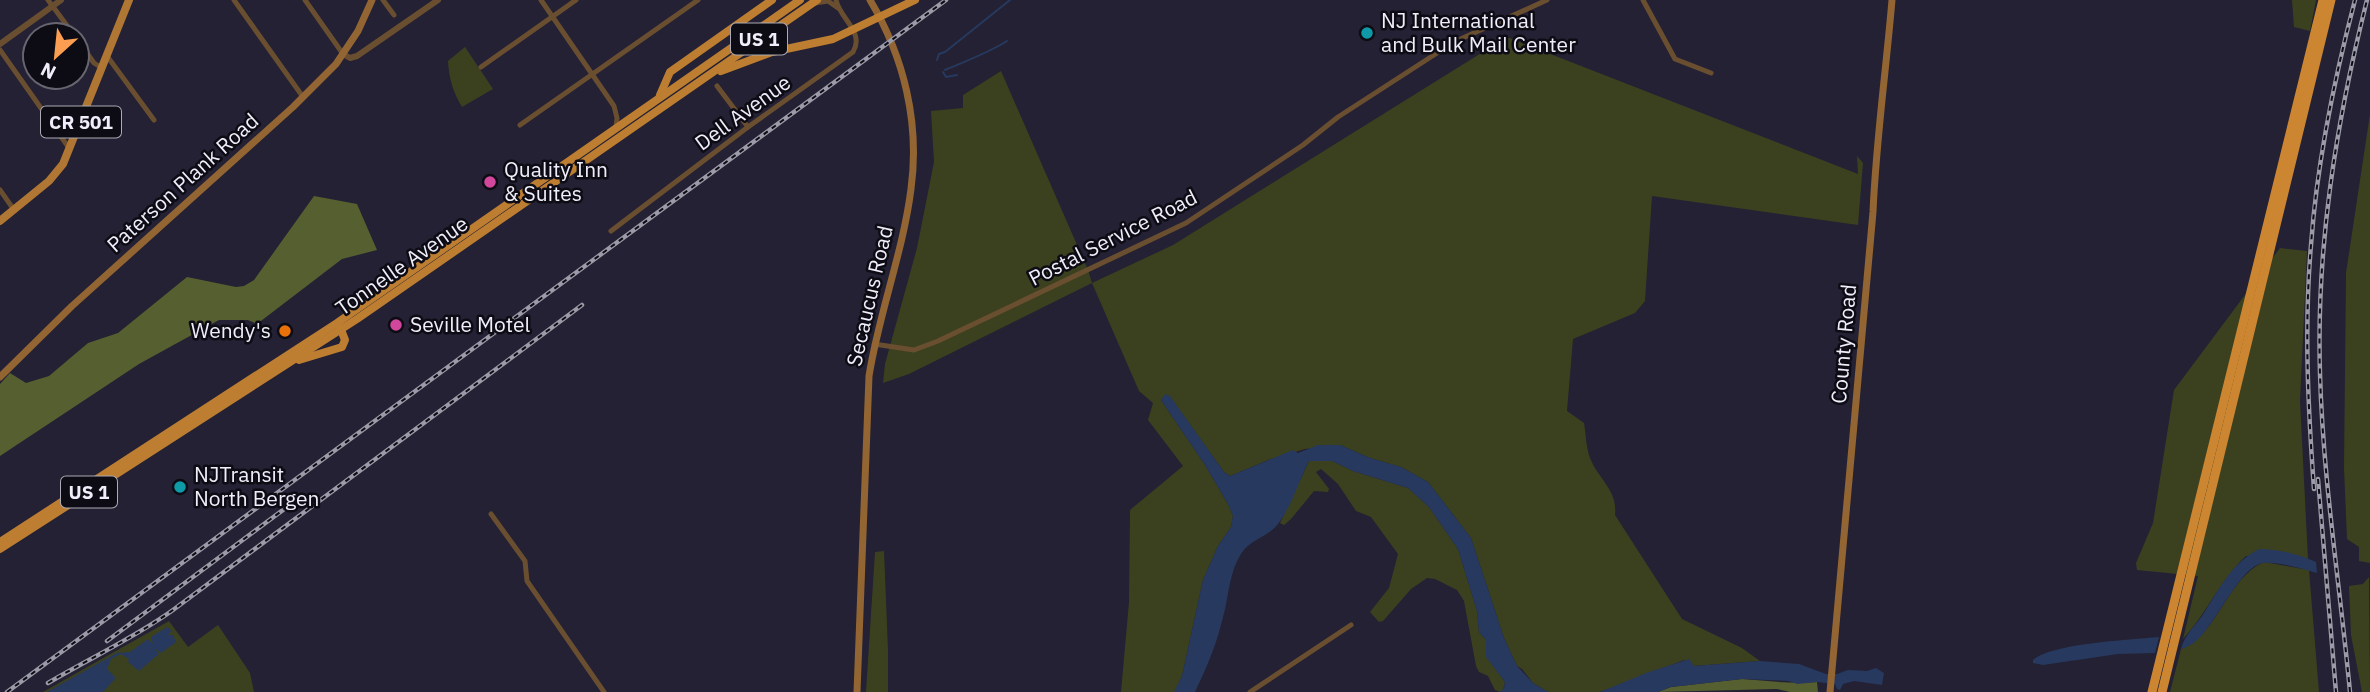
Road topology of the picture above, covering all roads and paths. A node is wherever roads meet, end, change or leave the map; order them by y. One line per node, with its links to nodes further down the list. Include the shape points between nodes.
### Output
1 (61, 0): 22 (street)
2 (129, 0): 31 (main road, CR 501)
3 (233, 0): 39 (street)
4 (305, 0): 30 (street)
5 (372, 0): 30 (main road, Paterson Plank Road)
6 (383, 0): 24 (street)
7 (438, 0): 30 (street, via 357,56)
8 (541, 0): 25 (street)
9 (576, 0): 25 (street)
10 (698, 0): 36 (street)
11 (772, 0): 40 (highway, via 670,72)
12 (800, 0): 40 (highway, Tonnelle Avenue / US 1)
13 (836, 0): 23 (street, Dell Avenue)
14 (870, 0): 26 (main road, Secaucus Road)
15 (915, 0): 26 (highway)
16 (1547, 0): 51 (street, Postal Service Road, via 1454,42 1186,223 938,341 914,350)
17 (1643, 0): 35 (street, via 1675,59)
18 (1892, 0): 58 (main road, County Road)
19 (2323, 0): 62 (highway)
20 (2331, 0): 63 (highway)
21 (814, 2): 23 (street, via 828,1); 37 (highway, Tonnelle Avenue / US 1)
22 (50, 3): 27 (street); 28 (street)
23 (838, 8): 43 (street, Dell Avenue, via 857,36 853,52)
24 (394, 15)
25 (553, 16): 34 (street); 36 (street)
26 (880, 17): 37 (highway, via 843,35 746,61); 51 (main road, Secaucus Road, via 907,90 913,142 903,231)
27 (63, 21)
28 (0, 44)
29 (0, 50): 45 (street)
30 (344, 54): 39 (main road, Paterson Plank Road)
31 (107, 56): 33 (main road, CR 501); 41 (street)
32 (91, 59): 33 (street)
33 (102, 68): 45 (main road, CR 501)
34 (481, 68)
35 (1712, 73)
36 (593, 74): 42 (street); 44 (street, via 614,106)
37 (702, 79): 50 (highway, Tonnelle Avenue / US 1)
38 (717, 86): 43 (street)
39 (303, 97): 53 (main road, Paterson Plank Road)
40 (658, 99): 44 (highway, Tonnelle Avenue / US 1)
41 (154, 120)
42 (520, 125)
43 (748, 127): 49 (street, Dell Avenue)
44 (616, 128): 50 (highway, Tonnelle Avenue / US 1)
45 (70, 150): 47 (main road, CR 501, via 56,173)
46 (0, 190): 47 (street)
47 (14, 210): 48 (main road, CR 501)
48 (0, 221)
49 (611, 231)
50 (339, 326): 52 (highway, Tonnelle Avenue / US 1); 52 (highway, via 345,340 342,347); 55 (highway, Tonnelle Avenue / US 1)
51 (874, 344): 60 (main road, Secaucus Road)
52 (289, 363): 56 (highway, Tonnelle Avenue / US 1)
53 (0, 377)
54 (491, 514): 59 (street, via 525,561 527,581)
55 (0, 542)
56 (0, 550)
57 (1351, 625): 61 (street)
58 (1830, 688)
59 (604, 692)
60 (857, 692)
61 (1250, 692)
62 (2152, 692)
63 (2162, 692)

